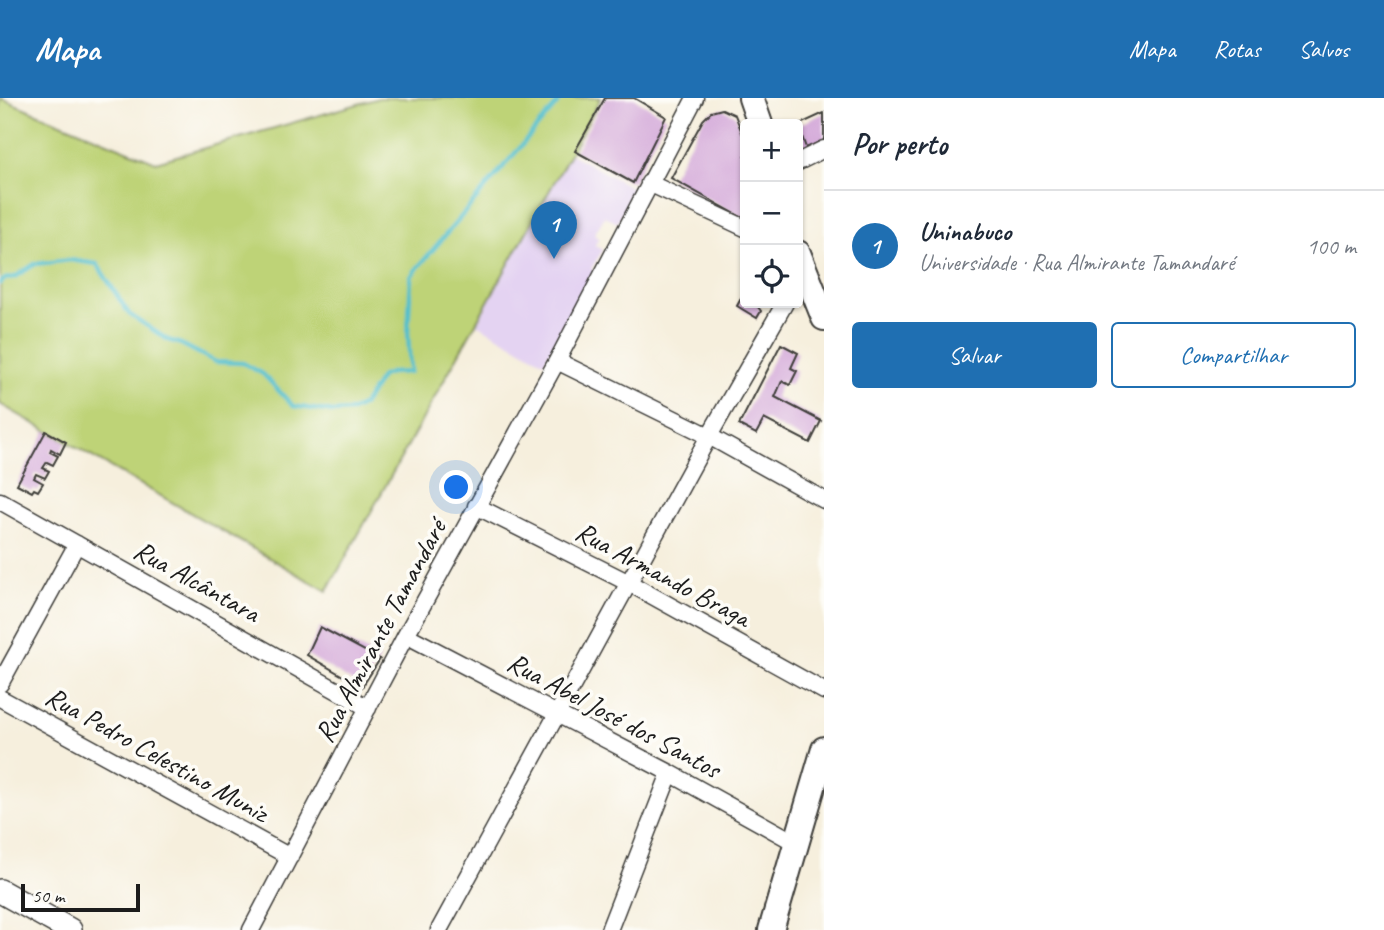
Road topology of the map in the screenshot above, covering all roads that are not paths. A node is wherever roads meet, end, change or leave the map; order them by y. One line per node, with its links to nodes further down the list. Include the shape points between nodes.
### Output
1 (695, 98): 6 (street, Rua Almirante Tamandaré)
2 (751, 98): 3 (main road)
3 (758, 119)
4 (824, 149): 5 (street)
5 (803, 160)
6 (649, 183): 7 (street); 11 (street, Rua Almirante Tamandaré)
7 (740, 226)
8 (803, 274): 10 (main road)
9 (782, 308): 12 (street)
10 (824, 318)
11 (557, 361): 12 (street); 15 (street, Rua Almirante Tamandaré)
12 (709, 436): 13 (street); 17 (street)
13 (824, 500)
14 (0, 501): 16 (street, Rua Alcântara)
15 (476, 506): 17 (street, Rua Armando Braga); 18 (street, Rua Almirante Tamandaré)
16 (77, 544): 19 (street); 22 (street, Rua Alcântara)
17 (629, 583): 20 (street, Rua Armando Braga); 23 (street)
18 (406, 635): 22 (street, Rua Almirante Tamandaré); 23 (street, Rua Abel José dos Santos)
19 (0, 684)
20 (824, 691)
21 (0, 698): 27 (street, Rua Pedro Celestino Muniz)
22 (368, 708): 27 (street, Rua Almirante Tamandaré)
23 (558, 714): 25 (street, Rua Abel José dos Santos); 31 (street)
24 (824, 750): 26 (main road)
25 (670, 773): 26 (street, Rua Abel José dos Santos); 32 (street)
26 (796, 843): 33 (main road)
27 (290, 857): 30 (street, Rua Almirante Tamandaré)
28 (0, 891): 29 (main road)
29 (66, 929)
30 (251, 930)
31 (439, 930)
32 (609, 930)
33 (771, 930)

